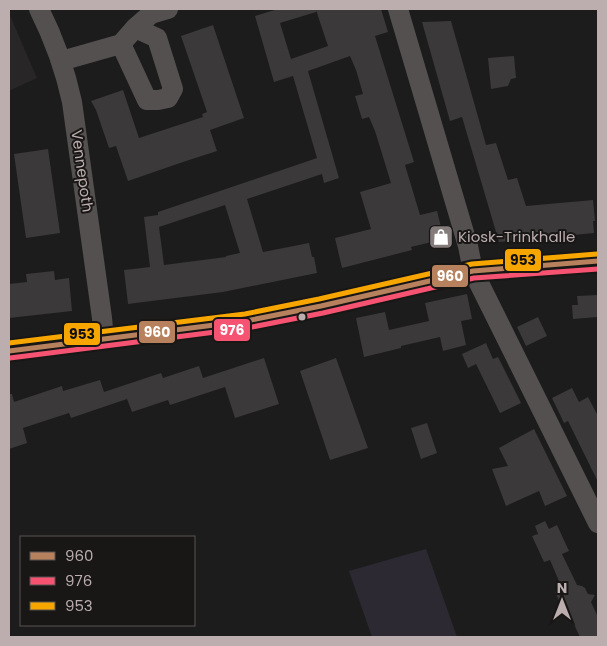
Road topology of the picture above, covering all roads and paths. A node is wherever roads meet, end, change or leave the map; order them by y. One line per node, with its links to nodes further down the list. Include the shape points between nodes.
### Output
1 (39, 9): 6 (street, Vennepoth)
2 (168, 9): 4 (street, via 151,14)
3 (398, 9): 8 (street)
4 (135, 28): 5 (street); 5 (street, via 158,38 173,89 168,98 147,100)
5 (121, 44): 6 (street)
6 (62, 61): 9 (street, Vennepoth, via 74,120)
7 (598, 261): 8 (street)
8 (473, 271): 9 (street, via 265,317); 11 (street)
9 (104, 339): 10 (street)
10 (9, 350)
11 (598, 523)

